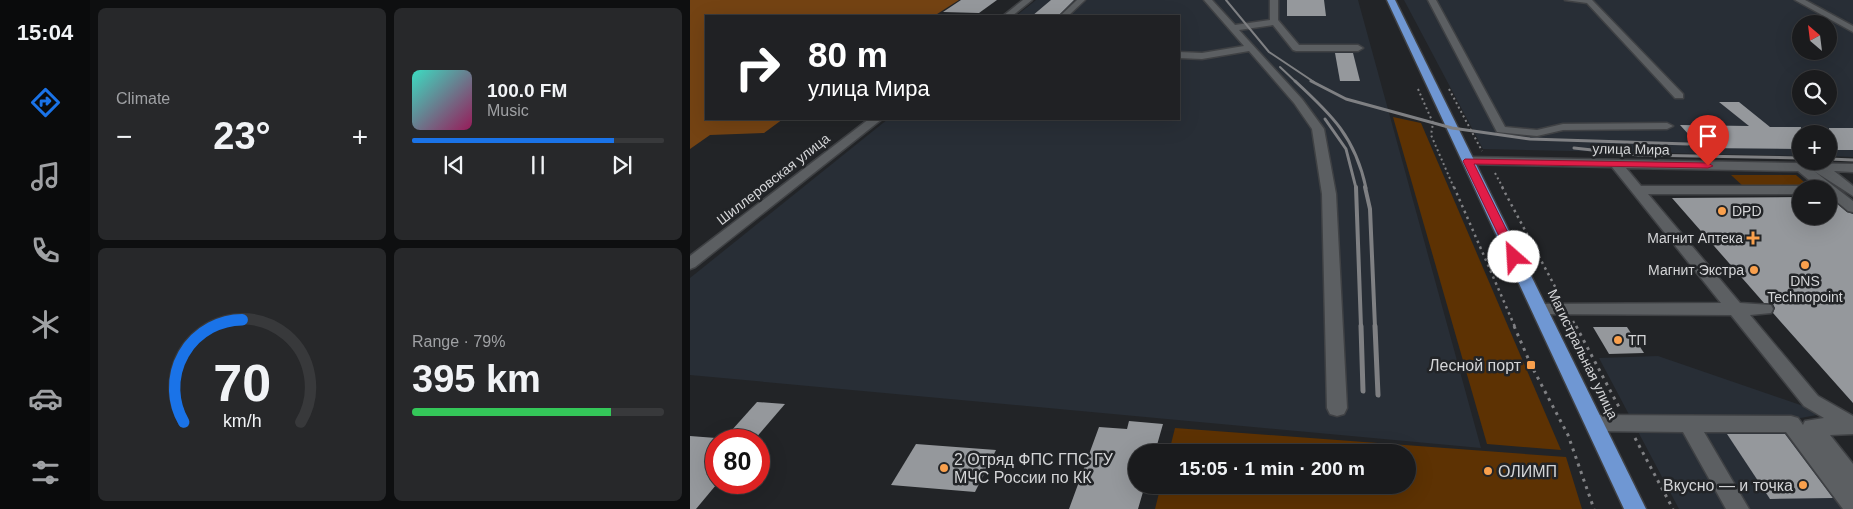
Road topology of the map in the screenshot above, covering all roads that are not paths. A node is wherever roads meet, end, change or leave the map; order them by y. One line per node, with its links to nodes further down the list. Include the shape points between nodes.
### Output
1 (1028, 0): 9 (street)
2 (1081, 0): 10 (street)
3 (1208, 0): 12 (street)
4 (1274, 0): 11 (street)
5 (1391, 0): 20 (highway, Магистральная улица)
6 (1432, 0): 19 (street, via 1501,130 1538,133 1563,126)
7 (1569, 0): 17 (street, via 1588,1)
8 (1799, 0): 13 (street)
9 (1008, 15)
10 (1065, 15)
11 (1275, 22): 12 (street); 15 (street, via 1296,48)
12 (1232, 28): 14 (street)
13 (1853, 29)
14 (1250, 48): 16 (street, via 1202,56); 39 (street, via 1298,101 1318,130 1329,194)
15 (1358, 48)
16 (1180, 55)
17 (1679, 96)
18 (875, 120): 34 (street, Шиллеровская улица)
19 (1667, 126)
20 (1468, 161): 21 (street, улица Мира); 37 (highway, Магистральная улица)
21 (1616, 164): 22 (street, улица Мира); 28 (street)
22 (1792, 167)
23 (1837, 168): 24 (street, улица Мира)
24 (1853, 168)
25 (1805, 170): 27 (street)
26 (1824, 170): 30 (street)
27 (1817, 180)
28 (1637, 190): 29 (street); 38 (street)
29 (1792, 190)
30 (1853, 192)
31 (1837, 195): 32 (street)
32 (1853, 208)
33 (690, 248): 34 (street)
34 (708, 250): 35 (street, Шиллеровская улица)
35 (690, 264)
36 (1765, 309): 38 (street)
37 (1540, 310): 38 (street); 40 (highway, Магистральная улица)
38 (1735, 310): 42 (street, via 1811,401 1853,426 1812,427)
39 (1337, 408)
40 (1595, 423): 41 (street); 44 (highway, Магистральная улица)
41 (1688, 424): 43 (street, via 1790,424); 45 (street)
42 (1853, 480)
43 (1853, 504)
44 (1635, 509)
45 (1738, 509)

